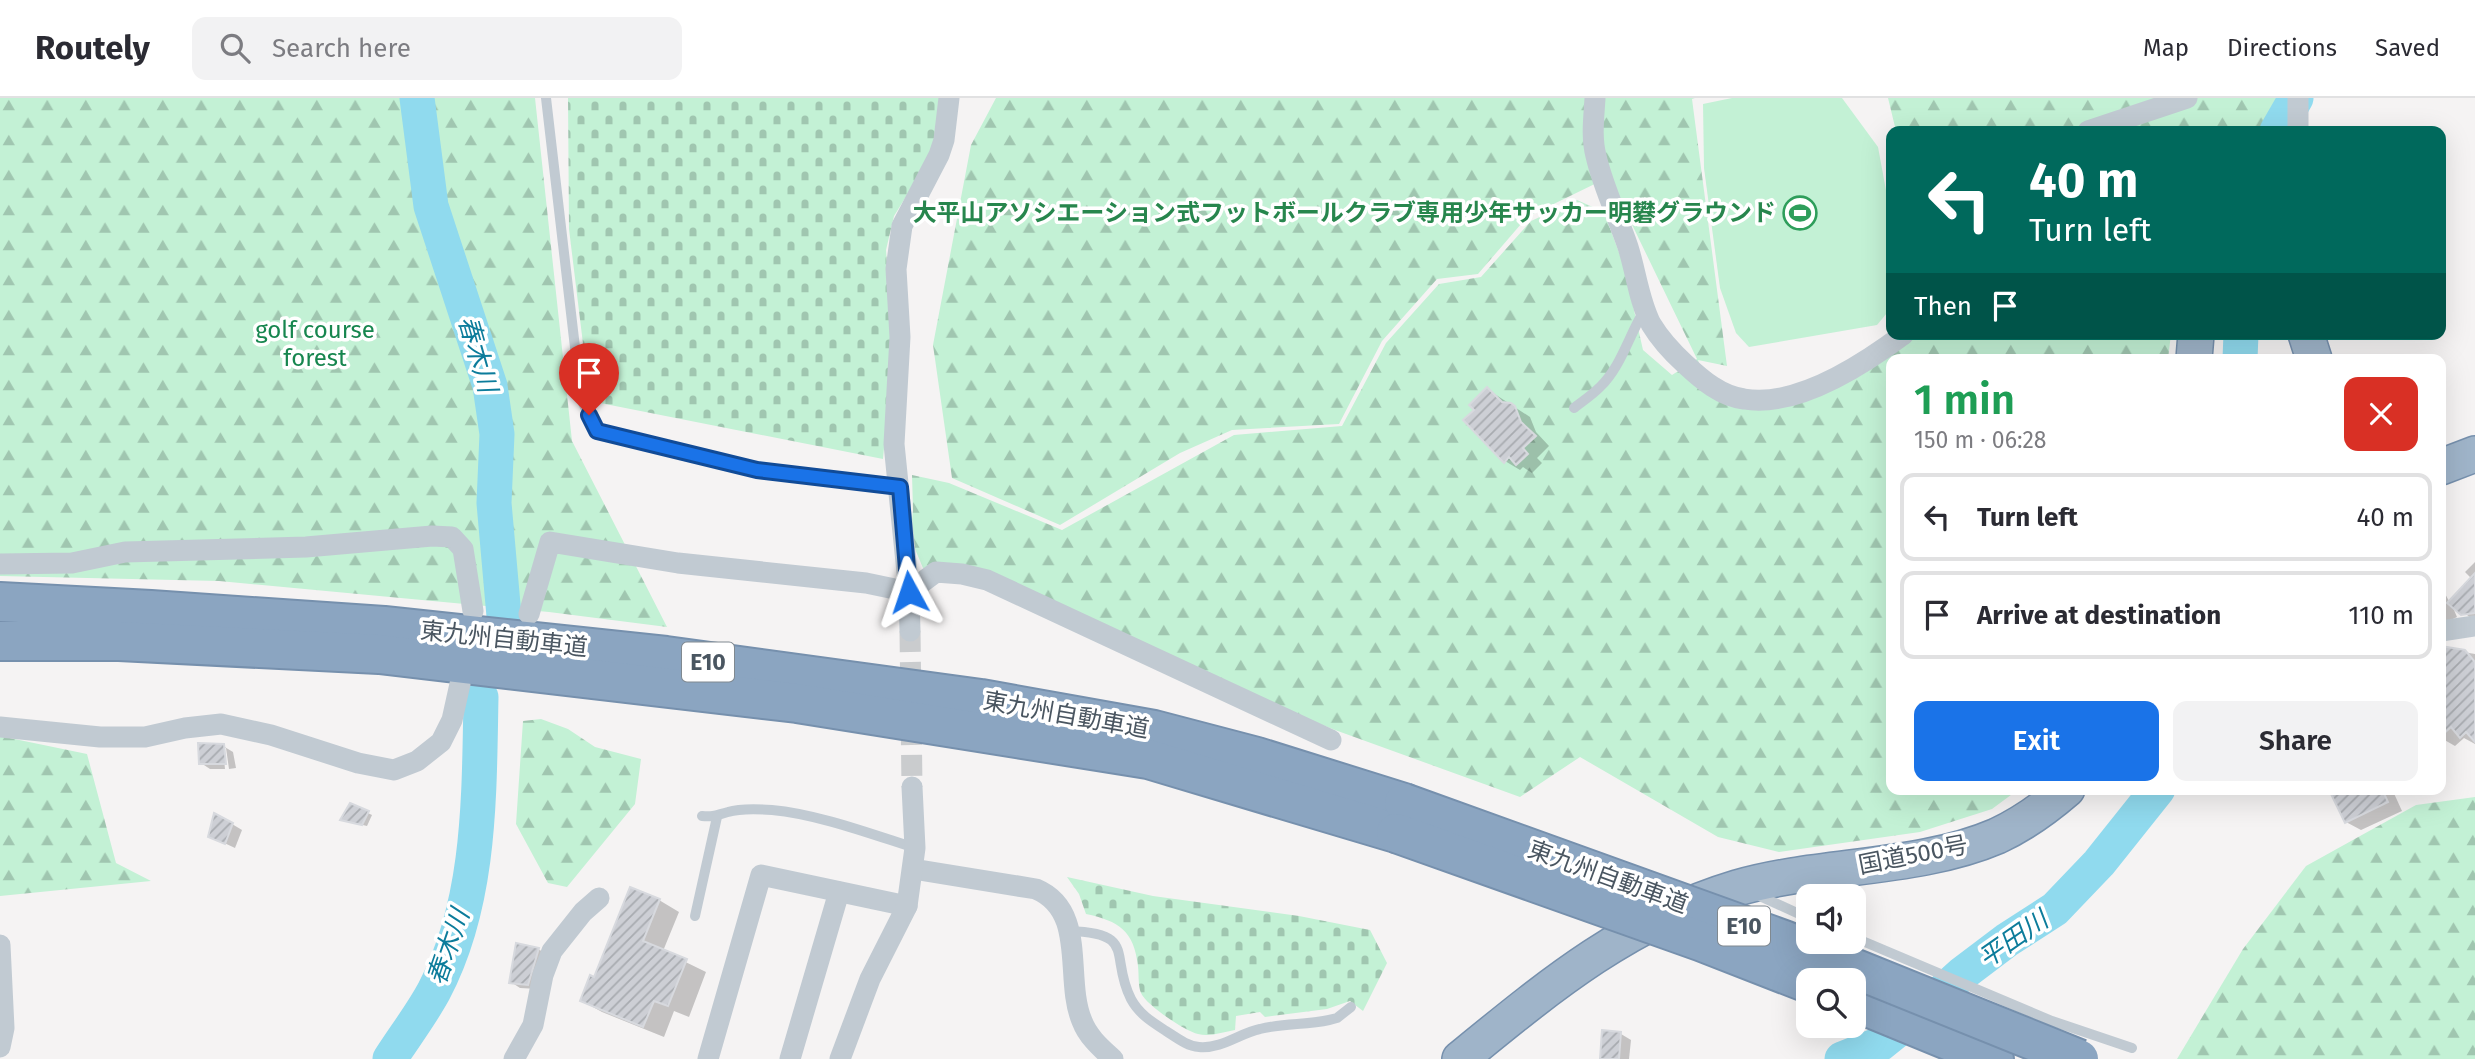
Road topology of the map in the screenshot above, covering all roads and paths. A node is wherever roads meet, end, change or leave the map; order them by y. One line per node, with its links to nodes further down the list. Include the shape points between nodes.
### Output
1 (546, 98): 11 (lane, via 581,399 597,431 757,470)
2 (949, 98): 11 (street, via 942,148 907,213 899,240 894,444)
3 (1595, 98): 6 (street, via 1595,155)
4 (2188, 98): 5 (street)
5 (2103, 126)
6 (1646, 308): 7 (street, via 1674,354 1717,389 1743,399 1770,399 1811,388 1852,370); 8 (lane, via 1602,386)
7 (1895, 340)
8 (1574, 408)
9 (2475, 454): 10 (highway)
10 (2446, 465)
11 (900, 487): 13 (street)
12 (0, 564): 15 (street, via 72,562 125,552 452,537 463,549)
13 (909, 592): 16 (street, via 866,583 678,564 550,542); 19 (street); 23 (street, via 936,572 986,580)
14 (0, 602): 28 (highway, 東九州自動車道 / E10, via 384,626 666,656 981,699 1154,730 1257,757)
15 (474, 611)
16 (529, 614)
17 (2475, 626): 18 (street)
18 (2446, 630)
19 (910, 631)
20 (0, 641): 28 (highway, 東九州自動車道 / E10, via 120,641 379,654 797,703 1148,759)
21 (460, 684): 22 (street, via 442,742 417,761 394,770 221,724 145,737)
22 (0, 727)
23 (1331, 740)
24 (912, 787): 29 (street)
25 (2060, 795): 30 (highway, 国道500号, via 2008,830 1950,851)
26 (702, 816): 27 (lane)
27 (717, 817): 29 (lane, via 744,810 788,812 864,832); 35 (lane)
28 (1400, 818): 39 (highway, 東九州自動車道 / E10, bridge); 51 (highway, 東九州自動車道 / E10, bridge, via 1784,940)
29 (914, 858): 33 (street); 36 (street, via 1036,889 1059,907)
30 (1741, 887): 34 (lane); 49 (highway, 国道500号, via 1667,915 1587,960)
31 (839, 892): 33 (street); 45 (street, via 761,875); 46 (street)
32 (599, 898): 44 (street, via 552,951 542,975 533,1025)
33 (907, 906): 47 (street, via 870,979)
34 (1796, 912)
35 (695, 916)
36 (1069, 931): 41 (lane, via 1107,936 1121,957 1127,988 1139,1010 1196,1047 1226,1043 1264,1028 1337,1018); 48 (street, via 1081,1020)
37 (1866, 942): 43 (lane, via 2052,1021)
38 (0, 945): 42 (street, via 4,1028)
39 (1796, 978)
40 (1866, 1005): 50 (highway)
41 (1351, 1007)
42 (0, 1047)
43 (2132, 1048)
44 (514, 1059)
45 (708, 1059)
46 (790, 1059)
47 (840, 1059)
48 (1113, 1059)
49 (1460, 1059)
50 (1994, 1059)
51 (2080, 1059)

